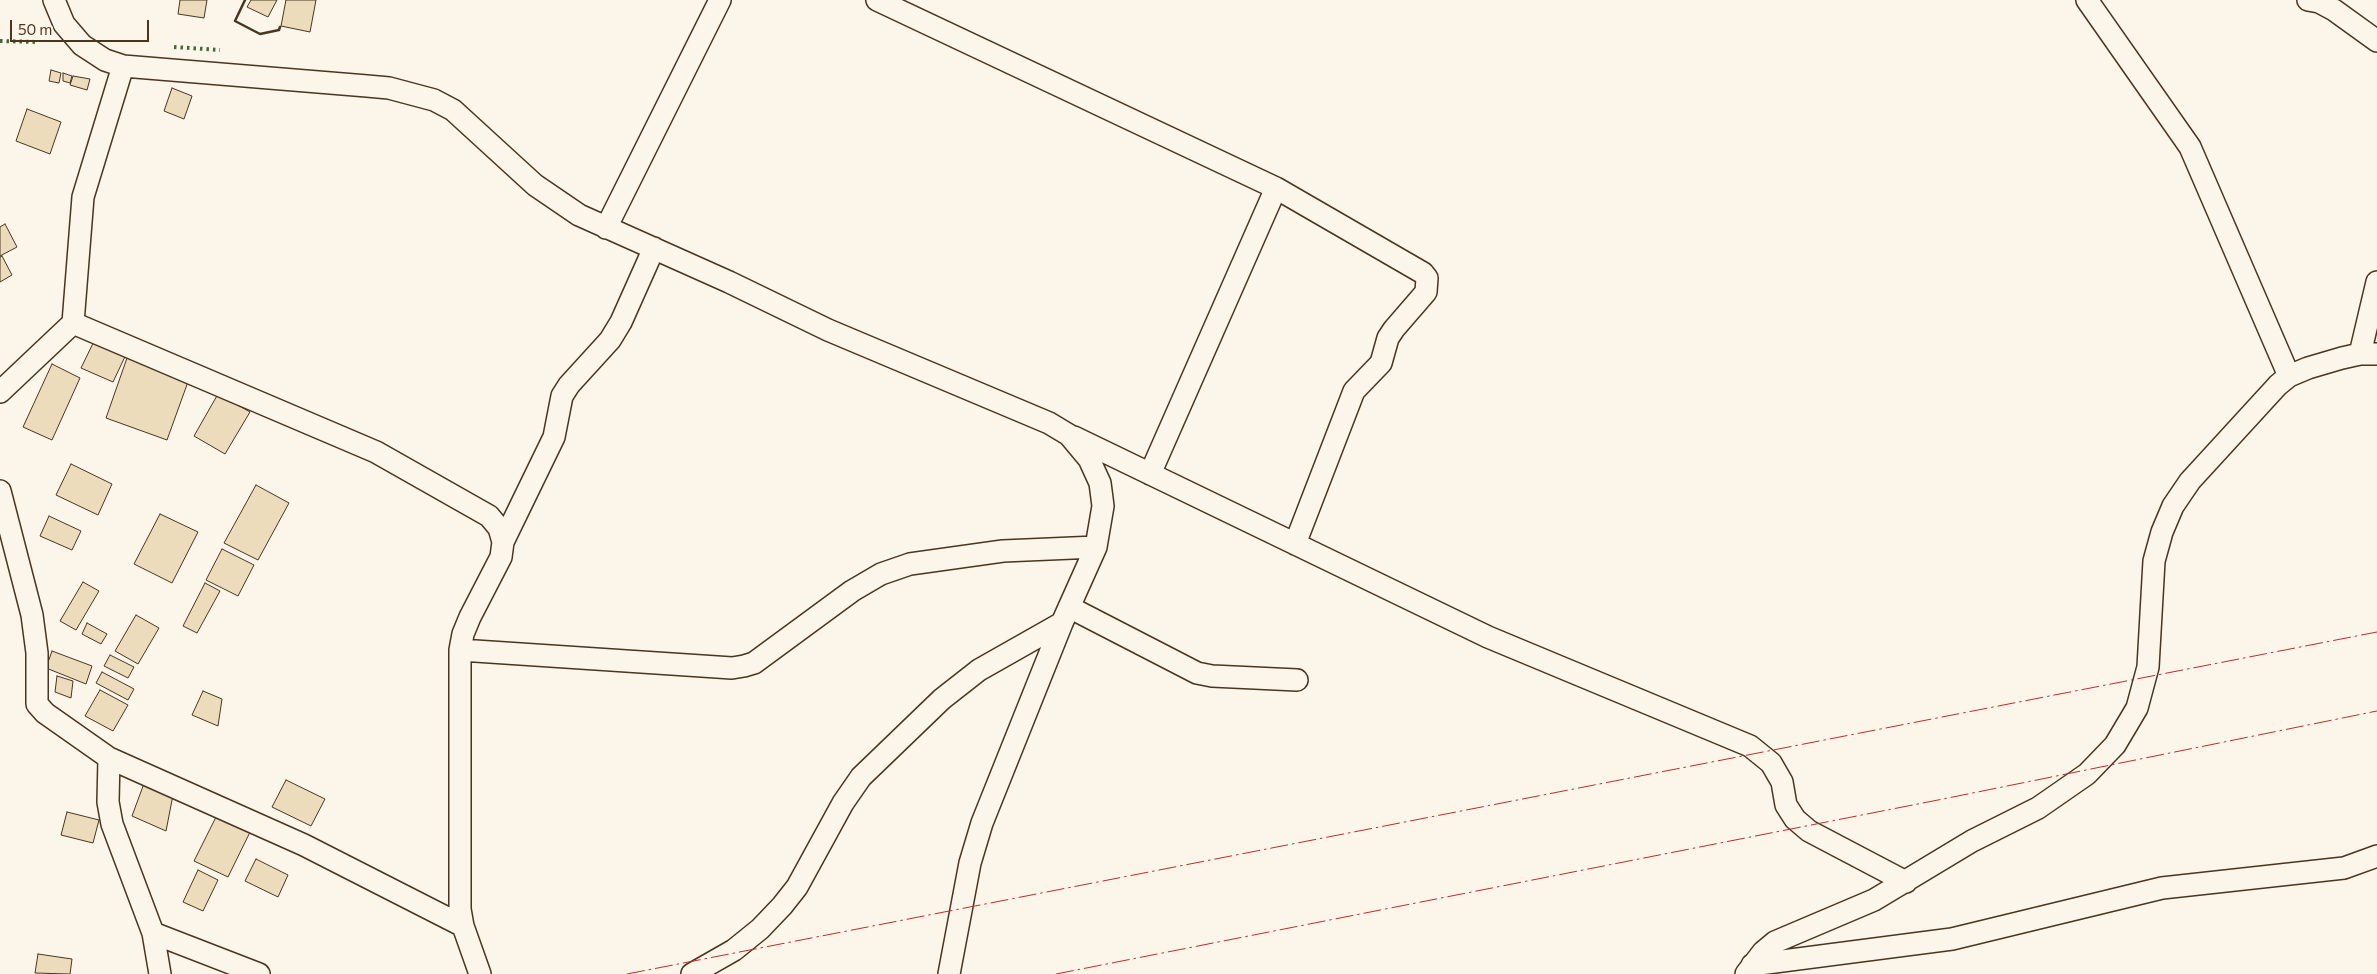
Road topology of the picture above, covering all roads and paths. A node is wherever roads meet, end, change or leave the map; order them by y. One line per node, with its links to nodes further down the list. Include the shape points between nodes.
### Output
1 (720, 0): 9 (street)
2 (877, 0): 8 (street)
3 (2087, 0): 14 (street, via 2190,148)
4 (2308, 0): 6 (street, via 2334,10)
5 (52, 1): 7 (street, via 64,24 82,45 105,60)
6 (2377, 41)
7 (123, 66): 9 (street, via 389,88 434,100 453,110 535,185); 12 (street, via 83,197)
8 (1276, 188): 17 (street); 20 (street, via 1423,273 1428,284 1426,292 1388,338 1381,363 1354,391)
9 (606, 228): 10 (street)
10 (654, 248): 16 (street, via 828,330 1049,422); 19 (street, via 610,340 562,396 554,437)
11 (2377, 282): 13 (street)
12 (73, 323): 15 (street); 19 (street, via 376,452 489,516)
13 (2369, 354): 14 (street, via 2308,368)
14 (2289, 376): 27 (street, via 2190,481 2173,506 2154,561 2148,667 2137,708 2115,745 2087,774 2038,808 1972,841)
15 (0, 392)
16 (1069, 435): 17 (street); 21 (street, via 1089,459 1100,483 1103,506)
17 (1150, 474): 20 (street)
18 (0, 491): 25 (street, via 32,615 37,653 37,704)
19 (503, 542): 23 (street, via 501,557 470,617)
20 (1295, 544): 27 (street, via 1488,637 1750,746 1771,763 1782,782 1786,804 1795,819 1809,831)
21 (1096, 547): 22 (street); 23 (street, via 1003,551 910,564 881,574 852,591 754,663 732,668)
22 (1065, 615): 24 (street, via 1197,673); 34 (street, via 979,670 942,700 861,777 797,887 782,906 734,950); 35 (street, via 982,823 970,863)
23 (460, 650): 28 (street, via 459,891)
24 (1297, 680)
25 (109, 758): 28 (street, via 304,845); 29 (street, via 108,802 112,824)
26 (2377, 856): 30 (street, via 2344,868 2162,888 1952,939)
27 (1906, 882): 30 (street, via 1845,914 1775,942)
28 (463, 926): 33 (street)
29 (153, 933): 31 (street); 32 (street)
30 (1749, 970)
31 (160, 974)
32 (259, 974)
33 (480, 974)
34 (692, 974)
35 (949, 974)

